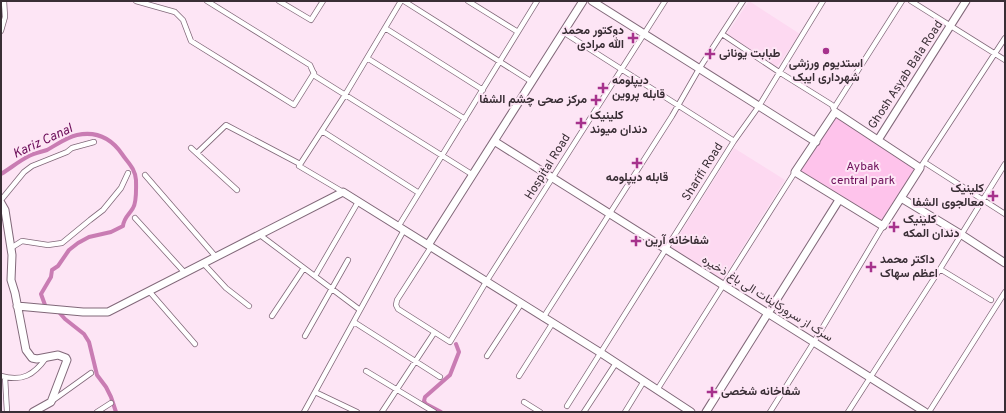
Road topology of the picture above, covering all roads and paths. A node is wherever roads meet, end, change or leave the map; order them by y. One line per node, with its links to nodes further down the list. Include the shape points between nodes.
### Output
1 (4, 1): 22 (street, via 5,17)
2 (136, 1): 19 (street)
3 (159, 1): 19 (street)
4 (207, 1): 35 (street, via 310,65)
5 (279, 1): 6 (street, via 311,20)
6 (323, 1)
7 (401, 1): 21 (street)
8 (404, 1): 31 (street)
9 (468, 1): 23 (street)
10 (583, 1): 24 (street)
11 (592, 1): 25 (street)
12 (664, 1): 25 (street, Hospital Road)
13 (743, 1): 26 (street)
14 (823, 1): 34 (street, Sharifi Road)
15 (902, 1): 41 (street)
16 (911, 1): 20 (street)
17 (966, 1): 20 (street, Ghosh Asyab Bala Road)
18 (534, 2): 23 (street)
19 (157, 7): 35 (street, via 175,12 183,20 191,41 294,105)
20 (950, 26): 28 (street); 44 (street, Ghosh Asyab Bala Road)
21 (385, 28): 29 (street); 37 (street)
22 (1, 31)
23 (518, 32): 31 (street)
24 (563, 32): 32 (street); 36 (street)
25 (644, 34): 32 (street, Hospital Road); 33 (street)
26 (722, 34): 33 (street); 34 (street)
27 (1005, 38): 28 (street)
28 (995, 54): 30 (street); 54 (street)
29 (367, 58): 38 (street); 42 (street)
30 (1005, 60)
31 (500, 62): 36 (street); 37 (street)
32 (622, 69): 39 (street); 59 (street, Hospital Road)
33 (700, 69): 39 (street); 40 (street)
34 (779, 72): 40 (street, Sharifi Road); 41 (street, via 832,105)
35 (314, 73): 38 (street)
36 (532, 82): 45 (street)
37 (483, 90): 42 (street)
38 (345, 95): 43 (street); 51 (street)
39 (678, 106): 46 (street); 69 (street)
40 (758, 106): 46 (street, Sharifi Road); 48 (street)
41 (834, 110): 44 (street); 48 (street)
42 (465, 119): 51 (street)
43 (322, 131): 52 (street); 62 (street)
44 (878, 140): 54 (street)
45 (494, 141): 58 (street); 59 (street, سرک از سرورکاینات الی باغ ذخیره)
46 (734, 141): 78 (street, Sharifi Road)
47 (94, 142): 64 (street, via 72,148 32,166)
48 (816, 142): 55 (street)
49 (191, 148): 50 (street)
50 (197, 153): 52 (street, via 226,125); 60 (street)
51 (441, 156): 58 (street); 62 (street)
52 (300, 164): 61 (street, via 299,166)
53 (1005, 164): 66 (street)
54 (922, 165): 63 (street); 66 (street)
55 (795, 172): 65 (street); 88 (street)
56 (128, 173): 77 (street, via 121,188 103,210 62,243 48,245 22,241)
57 (145, 175): 79 (street)
58 (473, 175): 76 (street)
59 (553, 178): 69 (street, سرک از سرورکاینات الی باغ ذخیره); 87 (street, Hospital Road)
60 (237, 190)
61 (343, 192): 67 (street); 74 (street)
62 (419, 193): 73 (street)
63 (901, 198): 72 (street); 75 (street)
64 (1, 200)
65 (839, 200): 72 (street); 97 (street)
66 (983, 200): 70 (street); 75 (street)
67 (358, 202): 73 (street); 86 (street)
68 (1, 203): 77 (street, via 5,210)
69 (609, 213): 78 (street, سرک از سرورکاینات الی باغ ذخیره); 99 (street)
70 (1005, 214)
71 (135, 218): 85 (street)
72 (883, 226): 104 (street)
73 (401, 228): 76 (street); 96 (street)
74 (260, 235): 79 (street); 83 (street)
75 (962, 235): 82 (street); 84 (street)
76 (430, 246): 87 (street); 102 (street, via 396,304 398,309)
77 (11, 248): 94 (street, via 11,280)
78 (667, 249): 88 (street, سرک از سرورکاینات الی باغ ذخیره); 106 (street, Sharifi Road)
79 (216, 257): 81 (street)
80 (348, 260): 89 (street)
81 (203, 263): 85 (street); 95 (street, via 226,288)
82 (1005, 263)
83 (304, 268): 86 (street); 98 (street)
84 (940, 269): 92 (street); 116 (street)
85 (185, 273): 90 (street)
86 (315, 276): 89 (street)
87 (486, 282): 93 (street); 102 (street, Hospital Road, via 451,342)
88 (724, 285): 97 (street, سرک از سرورکاینات الی باغ ذخیره); 119 (street)
89 (331, 288): 96 (street); 103 (street)
90 (149, 291): 94 (street, via 108,312); 105 (street)
91 (1005, 292): 140 (street)
92 (991, 300)
93 (520, 304): 99 (street); 107 (street)
94 (17, 306): 108 (street, via 26,350 32,358)
95 (249, 306)
96 (360, 310): 100 (street)
97 (768, 313): 104 (street, سرک از سرورکاینات الی باغ ذخیره); 136 (street)
98 (272, 316)
99 (543, 318): 101 (street)
100 (354, 322): 109 (street); 120 (street)
101 (552, 324): 106 (street); 114 (street)
102 (434, 333): 109 (street)
103 (305, 336)
104 (814, 342): 116 (street, سرک از سرورکاینات الی باغ ذخیره); 137 (street)
105 (195, 344)
106 (601, 353): 110 (street); 124 (street, Sharifi Road)
107 (487, 356)
108 (46, 358): 113 (street, via 41,366 26,376); 121 (street, via 58,355 67,360)
109 (415, 361): 115 (street); 118 (street)
110 (616, 363): 117 (street); 133 (street)
111 (366, 371): 118 (street)
112 (91, 373): 121 (street)
113 (3, 376): 125 (street)
114 (519, 376)
115 (440, 377)
116 (870, 377): 138 (street); 139 (street, سرک از سرورکاینات الی باغ ذخیره)
117 (644, 381): 119 (street); 134 (street)
118 (396, 389): 130 (street); 131 (street)
119 (657, 390): 135 (street)
120 (315, 392): 128 (street); 129 (street)
121 (51, 402): 126 (street)
122 (111, 402): 127 (street)
123 (524, 402): 132 (street)
124 (567, 406)
125 (7, 412)
126 (33, 412)
127 (97, 412)
128 (304, 412)
129 (357, 412)
130 (382, 412)
131 (434, 412)
132 (540, 412)
133 (584, 412)
134 (625, 412)
135 (691, 412)
136 (706, 412)
137 (770, 412)
138 (848, 412)
139 (926, 412)
140 (929, 412)

